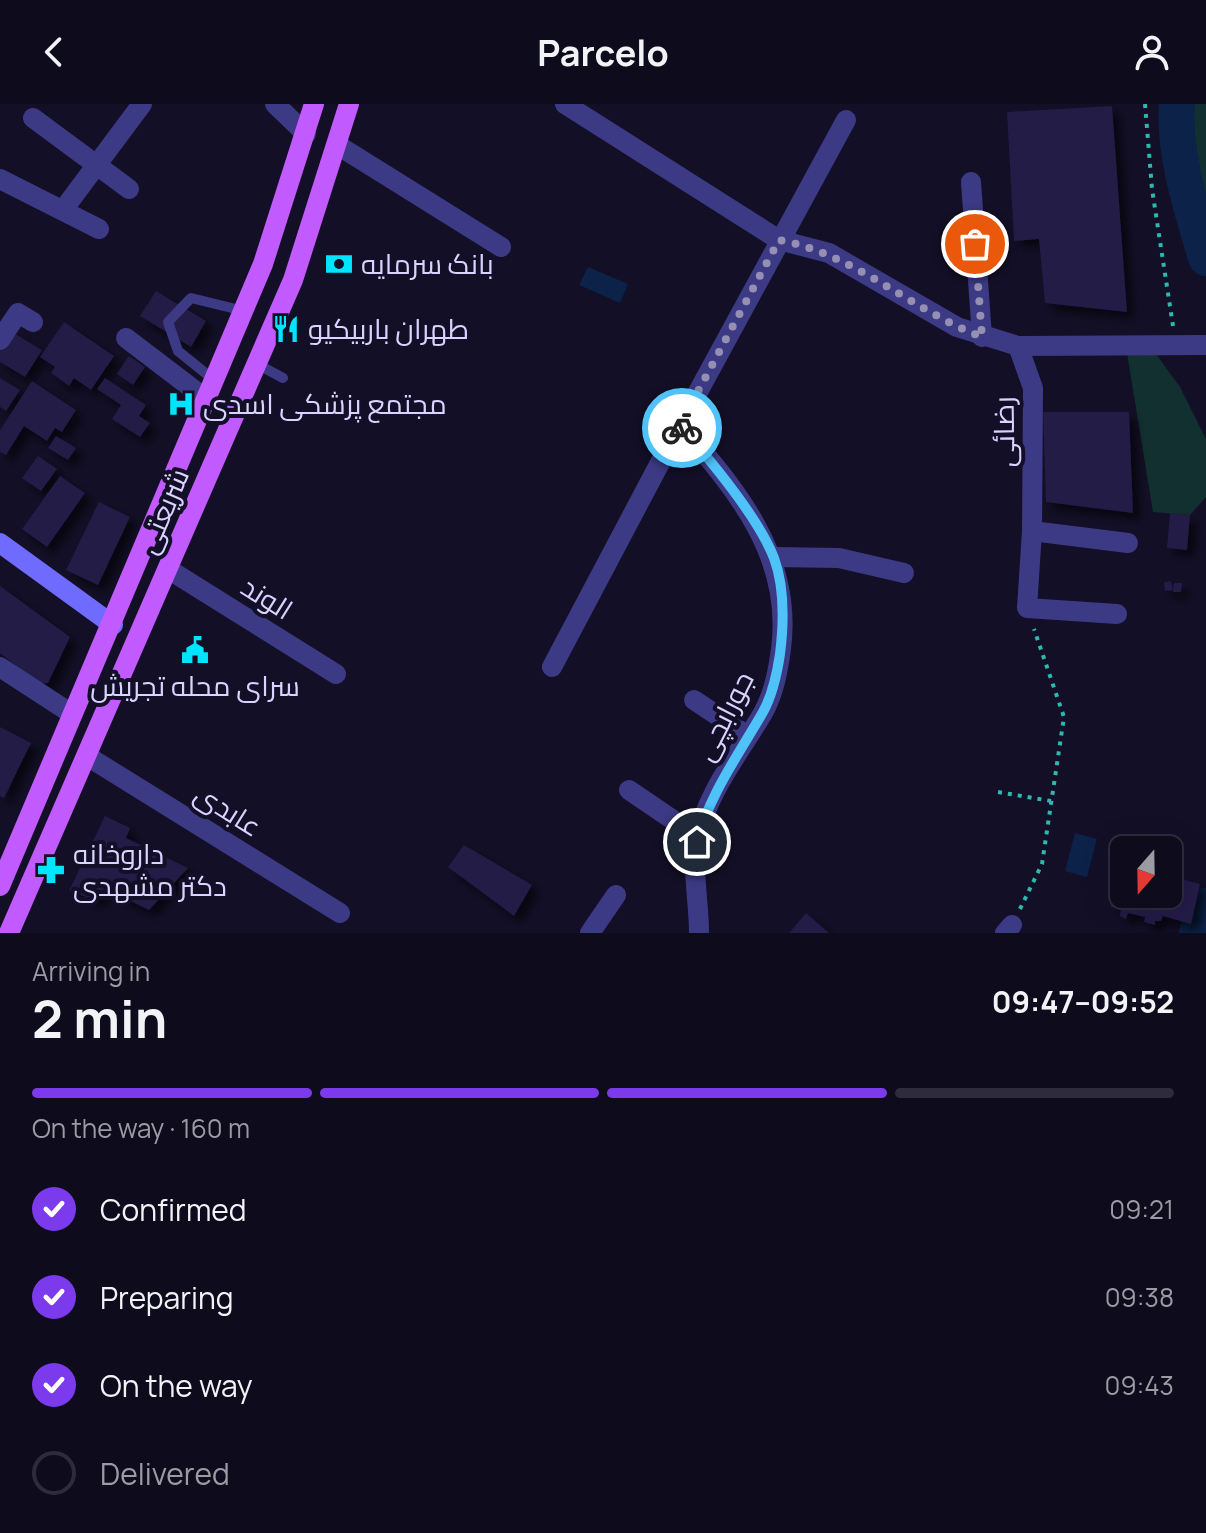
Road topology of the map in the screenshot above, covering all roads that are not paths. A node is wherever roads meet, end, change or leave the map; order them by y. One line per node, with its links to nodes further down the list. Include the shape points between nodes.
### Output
1 (142, 104): 10 (street)
2 (275, 104): 8 (street)
3 (314, 104): 8 (main road, شریعتی)
4 (349, 104): 9 (main road, شریعتی)
5 (565, 104): 16 (street)
6 (33, 118): 10 (street)
7 (846, 120): 16 (street)
8 (306, 134): 18 (main road, شریعتی)
9 (339, 146): 17 (street); 25 (main road, شریعتی, via 293,280)
10 (97, 165): 13 (street); 14 (street)
11 (0, 179): 14 (street)
12 (971, 182): 20 (street)
13 (129, 189)
14 (63, 210): 15 (street)
15 (99, 229)
16 (779, 240): 20 (street, via 829,253); 29 (street)
17 (501, 247)
18 (244, 311): 27 (main road, شریعتی); 27 (lane, via 191,298 168,322 178,351)
19 (33, 322): 22 (street, via 18,313)
20 (982, 337): 24 (street)
21 (126, 338): 28 (street)
22 (0, 340)
23 (1206, 345): 24 (street)
24 (1018, 346): 30 (street, رضائی, via 1033,388)
25 (257, 364): 26 (lane); 34 (main road, شریعتی)
26 (283, 378)
27 (214, 380): 28 (main road, شریعتی)
28 (206, 399): 37 (main road, شریعتی)
29 (680, 425): 33 (street, جورابچی, via 708,457); 39 (street)
30 (1032, 531): 32 (street); 36 (street, رضائی, via 1027,608)
31 (0, 543): 37 (main road)
32 (1128, 543)
33 (773, 557): 35 (street, via 839,558); 43 (street, جورابچی, via 782,592 777,678)
34 (168, 569): 40 (street, الوند); 44 (main road, شریعتی)
35 (904, 573)
36 (1117, 614)
37 (113, 625): 42 (main road, شریعتی)
38 (0, 667): 42 (street)
39 (552, 667)
40 (336, 674)
41 (694, 700): 43 (street)
42 (72, 714): 47 (main road, شریعتی)
43 (748, 736): 46 (street, جورابچی)
44 (87, 756): 49 (street, عابدی); 50 (main road, شریعتی)
45 (629, 790): 46 (street)
46 (698, 837): 52 (street, جورابچی)
47 (1, 878)
48 (616, 895): 51 (street)
49 (340, 913)
50 (9, 933)
51 (590, 933)
52 (699, 933)

